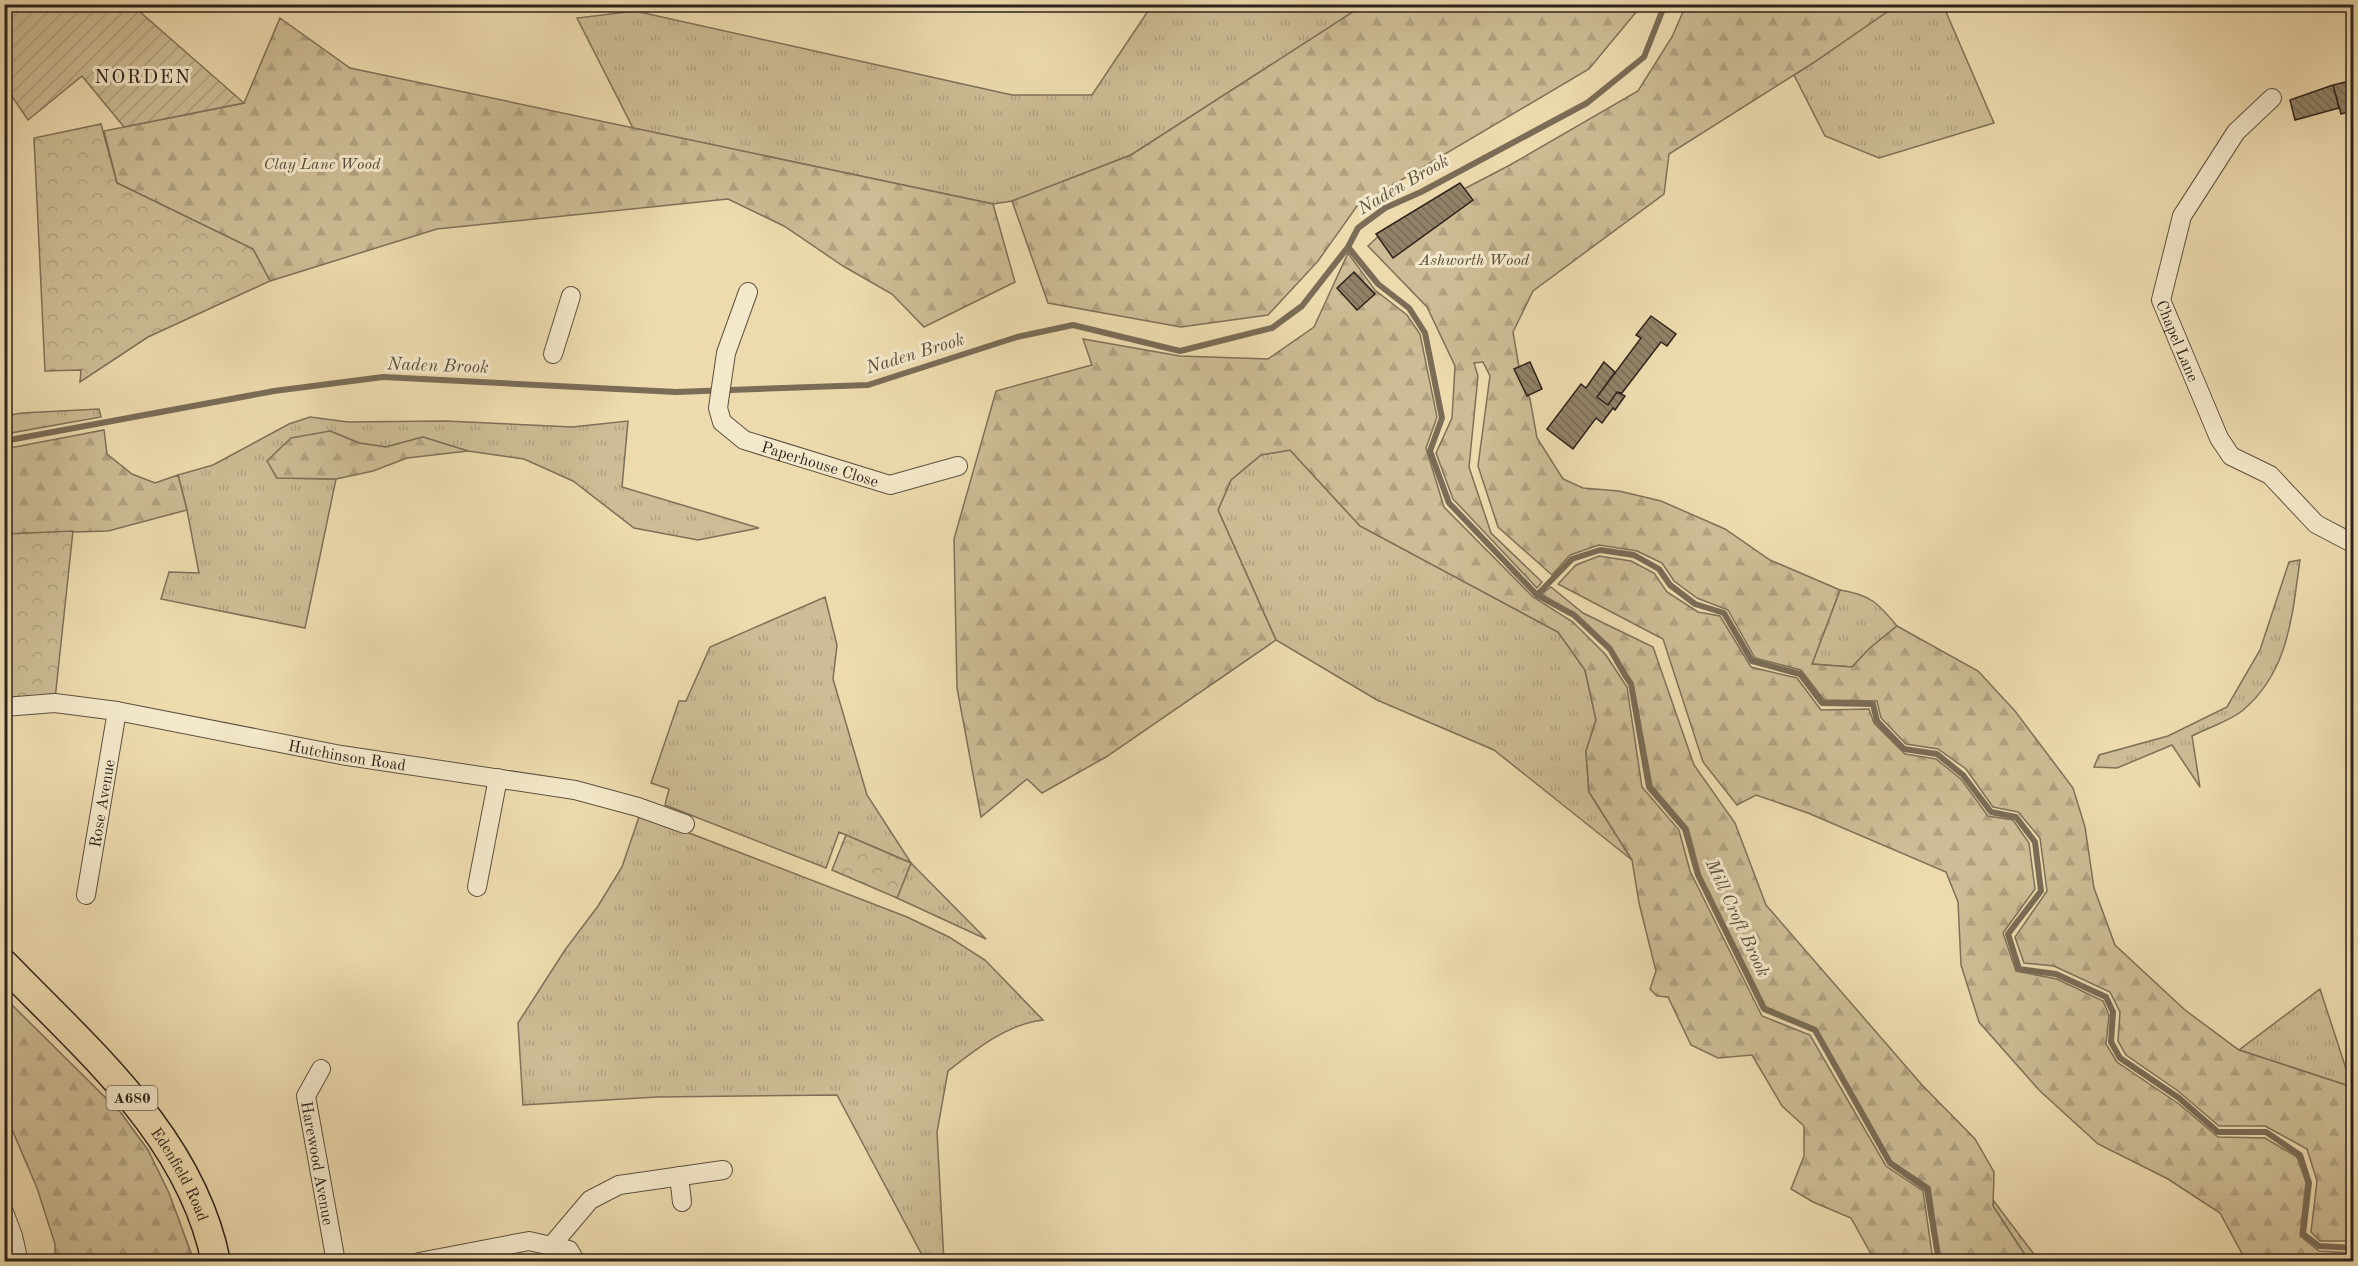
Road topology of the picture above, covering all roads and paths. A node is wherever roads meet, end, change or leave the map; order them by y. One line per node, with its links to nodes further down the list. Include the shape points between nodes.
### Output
1 (2272, 98): 6 (street, Chapel Lane, via 2236,132 2181,216 2161,300 2219,438 2231,456 2270,475 2316,524)
2 (747, 292): 5 (street, Paperhouse Close, via 720,383 720,415 744,440 890,485)
3 (571, 296): 4 (street)
4 (553, 354)
5 (958, 466)
6 (2354, 544)
7 (4, 707): 8 (street, Hutchinson Road, via 56,703)
8 (117, 711): 9 (street, Hutchinson Road, via 341,755); 12 (street, Rose Avenue)
9 (498, 778): 10 (street, Hutchinson Road, via 575,790); 11 (street)
10 (686, 824)
11 (477, 887)
12 (86, 895)
13 (4, 964): 21 (main road, Edenfield Road / A680, via 130,1095 167,1144 201,1213)
14 (321, 1069): 22 (street, Harewood Avenue, via 306,1096)
15 (723, 1170): 16 (street)
16 (679, 1176): 17 (street); 19 (street, via 619,1185 590,1200)
17 (682, 1202)
18 (4, 1212): 20 (street)
19 (552, 1245): 23 (street, via 529,1241); 24 (street, via 569,1250)
20 (19, 1262)
21 (216, 1262)
22 (336, 1262)
23 (419, 1262)
24 (576, 1262)

